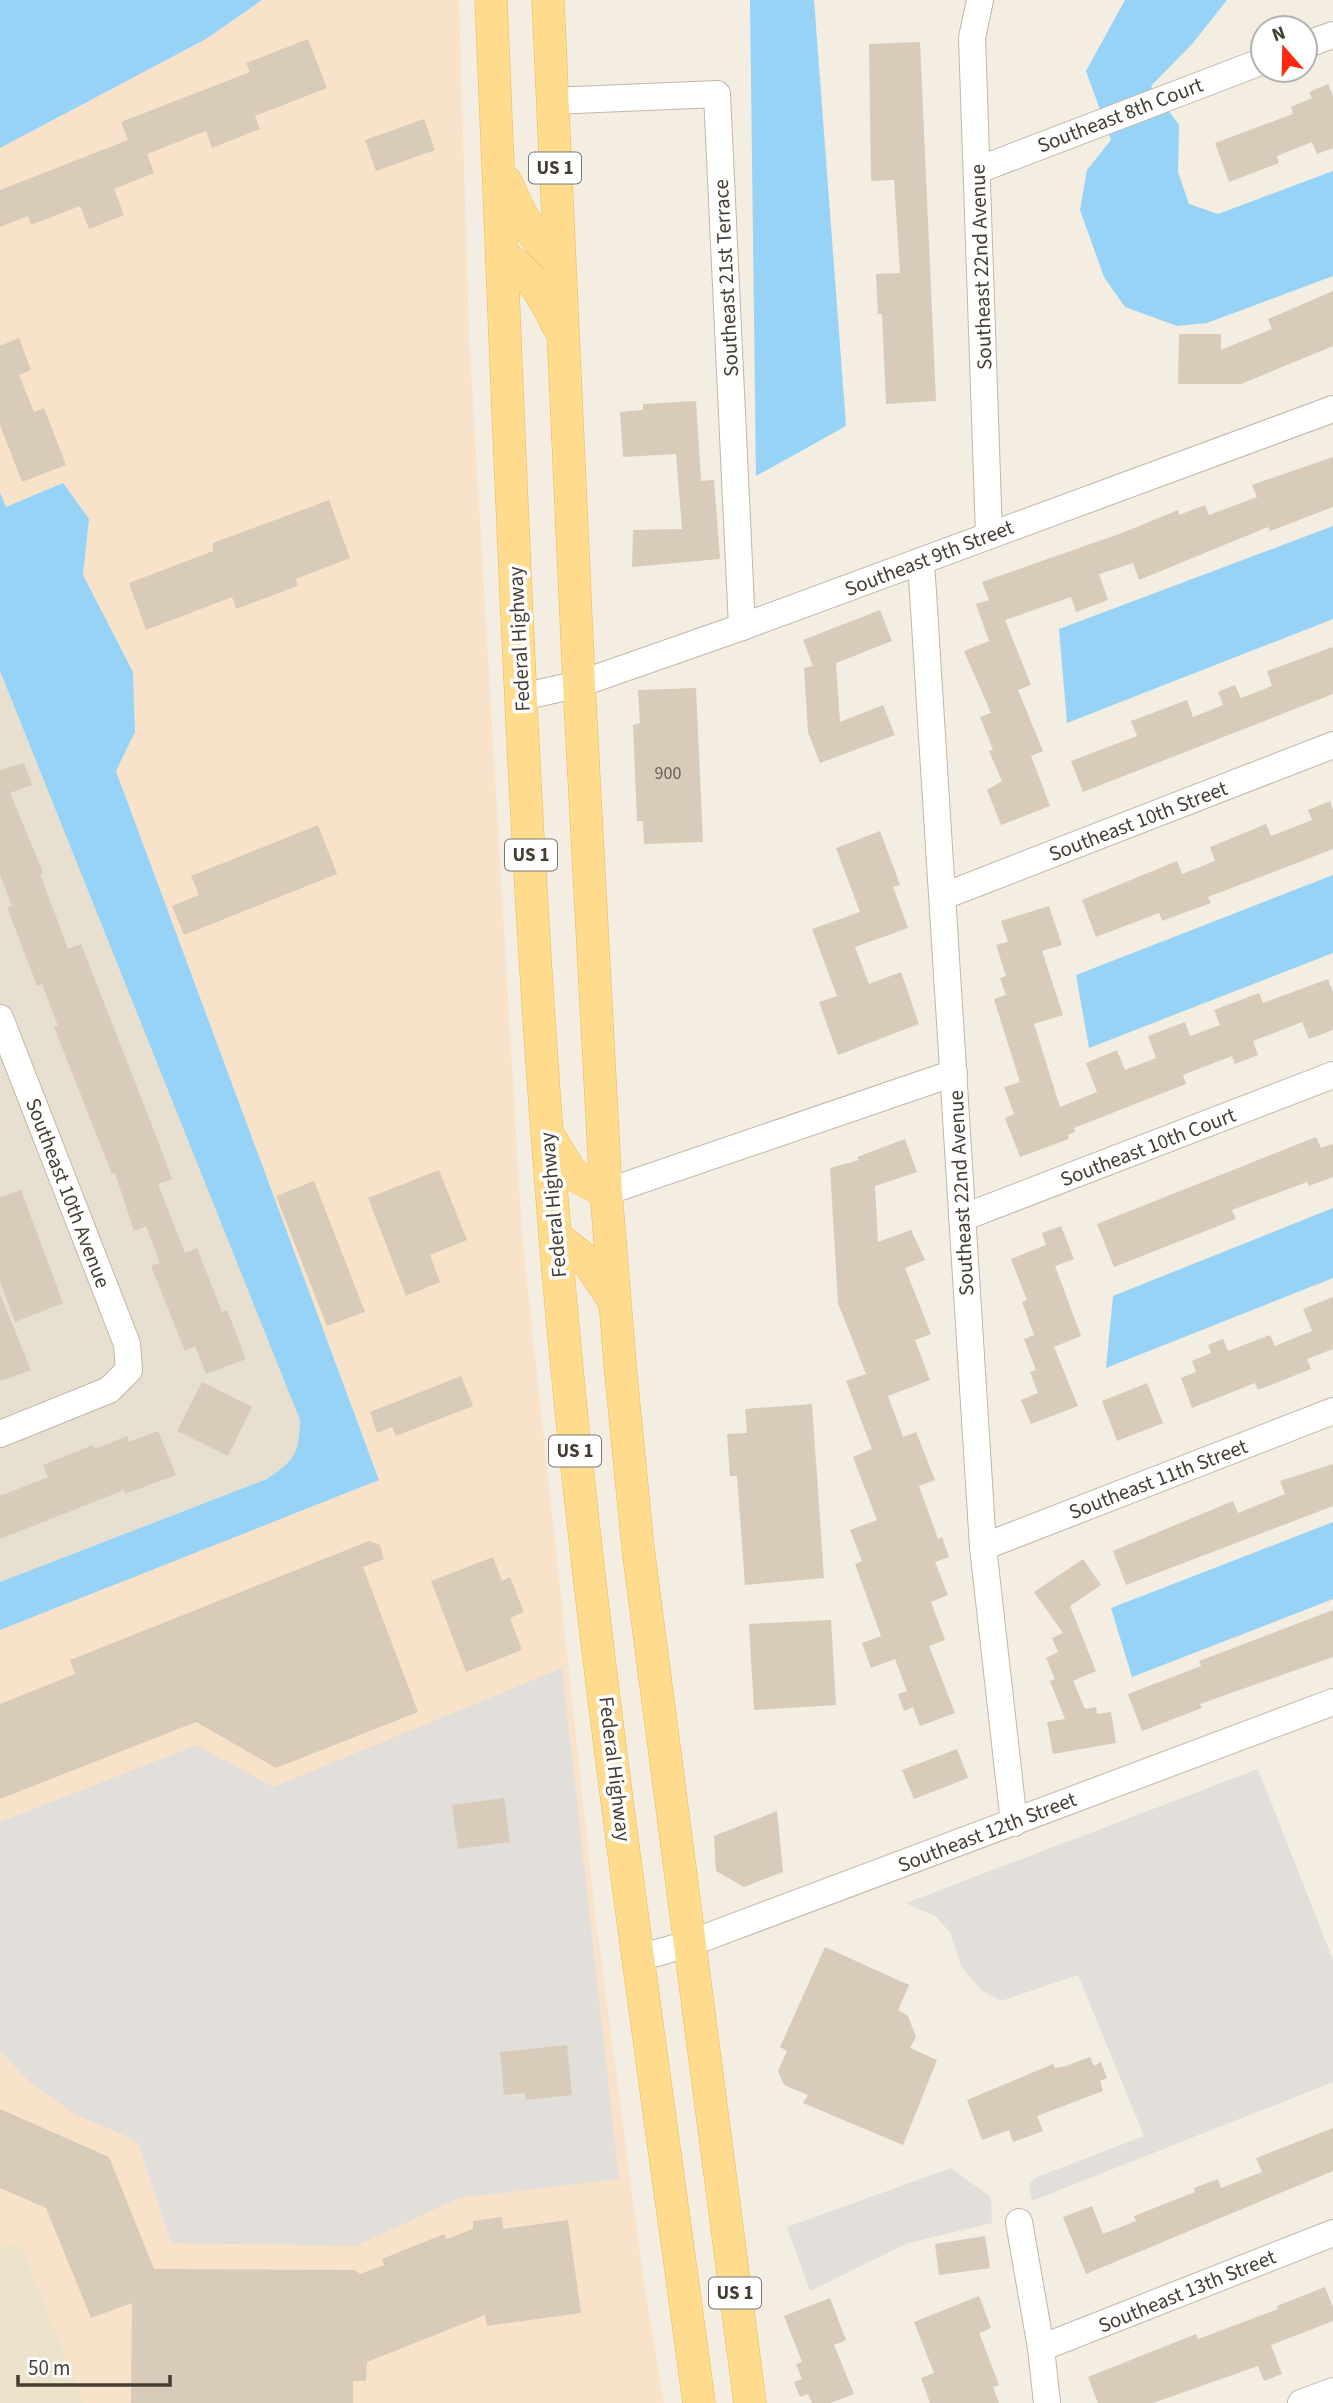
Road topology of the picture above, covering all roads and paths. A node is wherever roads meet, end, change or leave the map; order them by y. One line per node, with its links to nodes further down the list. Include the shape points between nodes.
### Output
1 (491, 0): 6 (main road, Federal Highway / US 1)
2 (548, 0): 5 (main road, US 1)
3 (980, 0): 7 (street, Southeast 22nd Avenue, via 972,38)
4 (1249, 66): 7 (street, Southeast 8th Court)
5 (552, 101): 9 (main road, US 1); 14 (street, Southeast 21st Terrace, via 717,94)
6 (498, 165): 8 (main road, Federal Highway / US 1); 9 (main road, via 525,226)
7 (978, 170): 12 (street, Southeast 22nd Avenue)
8 (502, 255): 10 (main road, via 539,286); 16 (main road, Federal Highway / US 1)
9 (559, 260): 10 (main road, US 1)
10 (563, 336): 15 (main road, US 1)
11 (1333, 410): 12 (street, Southeast 9th Street)
12 (989, 535): 13 (street, Southeast 9th Street)
13 (921, 561): 14 (street, Southeast 9th Street); 18 (street, Southeast 22nd Avenue)
14 (743, 627): 15 (street, Southeast 9th Street)
15 (579, 684): 16 (street, Southeast 9th Street); 23 (main road, US 1)
16 (522, 697): 22 (main road, Federal Highway / US 1)
17 (1333, 745): 18 (street, Southeast 10th Street)
18 (944, 896): 20 (street, Southeast 22nd Avenue)
19 (0, 1018): 28 (street, Southeast 10th Avenue, via 127,1344 129,1370 109,1390)
20 (954, 1073): 23 (street); 24 (street, Southeast 22nd Avenue)
21 (1333, 1075): 24 (street, Southeast 10th Court)
22 (547, 1134): 23 (main road, via 572,1174); 25 (main road, Federal Highway / US 1)
23 (606, 1192): 26 (main road, US 1)
24 (962, 1218): 29 (street, Southeast 22nd Avenue)
25 (555, 1236): 26 (main road, via 589,1262); 33 (main road, Federal Highway / US 1, via 578,1482)
26 (615, 1303): 32 (main road, US 1, via 638,1548)
27 (1333, 1411): 29 (street, Southeast 11th Street)
28 (0, 1434)
29 (983, 1547): 31 (street, Southeast 22nd Avenue)
30 (1333, 1702): 31 (street, Southeast 12th Street)
31 (1014, 1823): 32 (street, Southeast 12th Street)
32 (688, 1944): 33 (street, Southeast 12th Street); 39 (main road, US 1)
33 (639, 1958): 38 (main road, Federal Highway / US 1)
34 (1019, 2222): 36 (street)
35 (1333, 2233): 36 (street, Southeast 13th Street)
36 (1041, 2348): 40 (street)
37 (1333, 2391): 41 (street)
38 (699, 2403)
39 (750, 2403)
40 (1047, 2403)
41 (1301, 2403)

